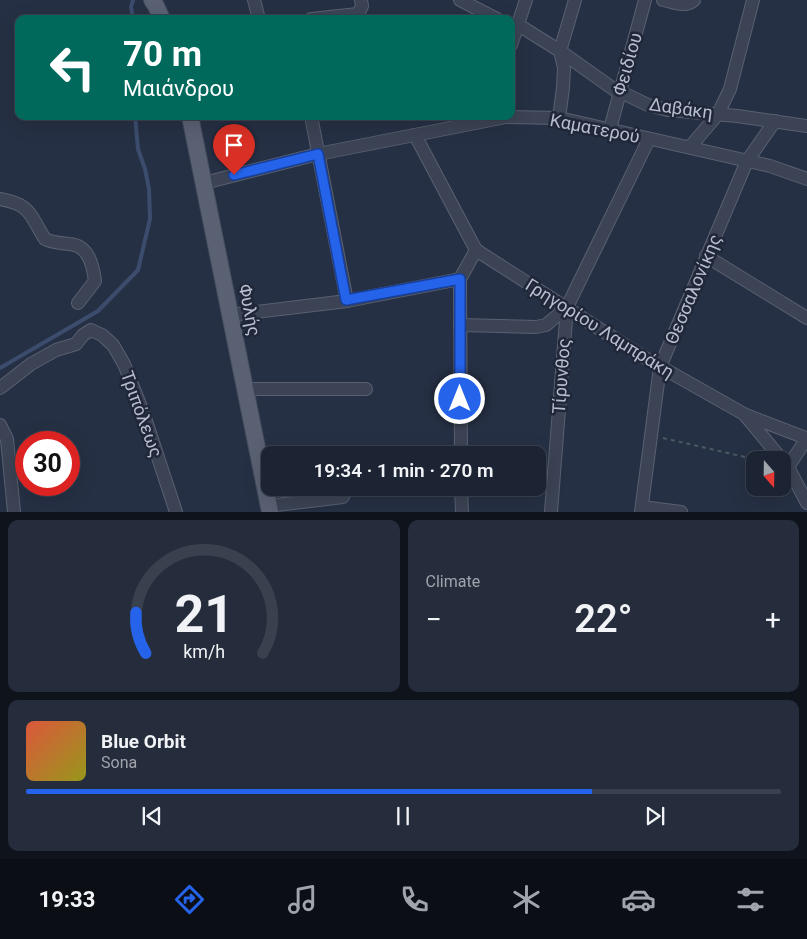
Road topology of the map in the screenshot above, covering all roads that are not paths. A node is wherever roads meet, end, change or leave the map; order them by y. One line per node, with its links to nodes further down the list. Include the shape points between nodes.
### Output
1 (254, 0): 10 (street)
2 (361, 0): 11 (street, via 358,14)
3 (460, 0): 12 (street)
4 (526, 0): 13 (street)
5 (575, 0): 14 (street)
6 (645, 0): 15 (street, Φειδίου)
7 (663, 0): 8 (street, via 685,4)
8 (694, 0)
9 (753, 0): 16 (street, via 730,89)
10 (258, 15)
11 (349, 15)
12 (489, 15)
13 (515, 26): 14 (street, Δαβάκη)
14 (560, 51): 15 (street, Δαβάκη); 18 (street, via 564,68)
15 (619, 93): 16 (street, Δαβάκη, via 655,108); 24 (street, Φειδίου)
16 (718, 114): 22 (street, Δαβάκη); 27 (street)
17 (515, 117): 18 (street, Καματερού)
18 (559, 118): 24 (street, Καματερού)
19 (191, 120): 31 (main road, Φυλής)
20 (312, 120): 28 (street)
21 (491, 120): 25 (street, Καματερού)
22 (776, 120): 23 (street, Δαβάκη); 29 (street, Θεσσαλονίκης)
23 (807, 126)
24 (610, 129): 26 (street, Καματερού)
25 (415, 135): 28 (street, Καματερού); 33 (street, Γρηγορίου Λαμπράκη)
26 (649, 139): 27 (street, Καματερού); 38 (street, Τίρυνθος)
27 (690, 147): 29 (street, Καματερού)
28 (318, 154): 31 (street, Καματερού); 36 (street)
29 (747, 161): 30 (street, Καματερού); 34 (street, Θεσσαλονίκης)
30 (807, 179)
31 (204, 183): 39 (main road, Φυλής)
32 (0, 198): 37 (street, via 28,209 45,239 72,244 88,255 95,281)
33 (476, 250): 35 (street); 38 (street, Γρηγορίου Λαμπράκη)
34 (706, 256): 40 (street); 42 (street, Θεσσαλονίκης)
35 (460, 279): 36 (street); 41 (street)
36 (346, 300): 39 (street)
37 (78, 303)
38 (567, 308): 41 (street, via 546,326); 42 (street, Γρηγορίου Λαμπράκη); 61 (street, Τίρυνθος)
39 (231, 315): 44 (main road, Φυλής)
40 (807, 318)
41 (460, 325): 49 (street)
42 (660, 367): 46 (street, Γρηγορίου Λαμπράκη); 57 (street, Θεσσαλονίκης)
43 (0, 388): 59 (street, Τριπόλεως, via 31,364 56,350 76,344 91,330 102,335 113,345 124,364)
44 (246, 389): 45 (street); 56 (main road, Φυλής)
45 (366, 389)
46 (744, 414): 48 (street); 50 (street, Γρηγορίου Λαμπράκη)
47 (0, 425): 58 (street, via 7,439)
48 (807, 438): 51 (street)
49 (461, 446)
50 (775, 451)
51 (791, 462)
52 (791, 473): 55 (street, Γρηγορίου Λαμπράκη)
53 (461, 496): 60 (street)
54 (343, 497): 56 (street)
55 (807, 503)
56 (270, 509)
57 (642, 509): 62 (street)
58 (14, 512)
59 (176, 512)
60 (462, 512)
61 (551, 512)
62 (681, 512)

